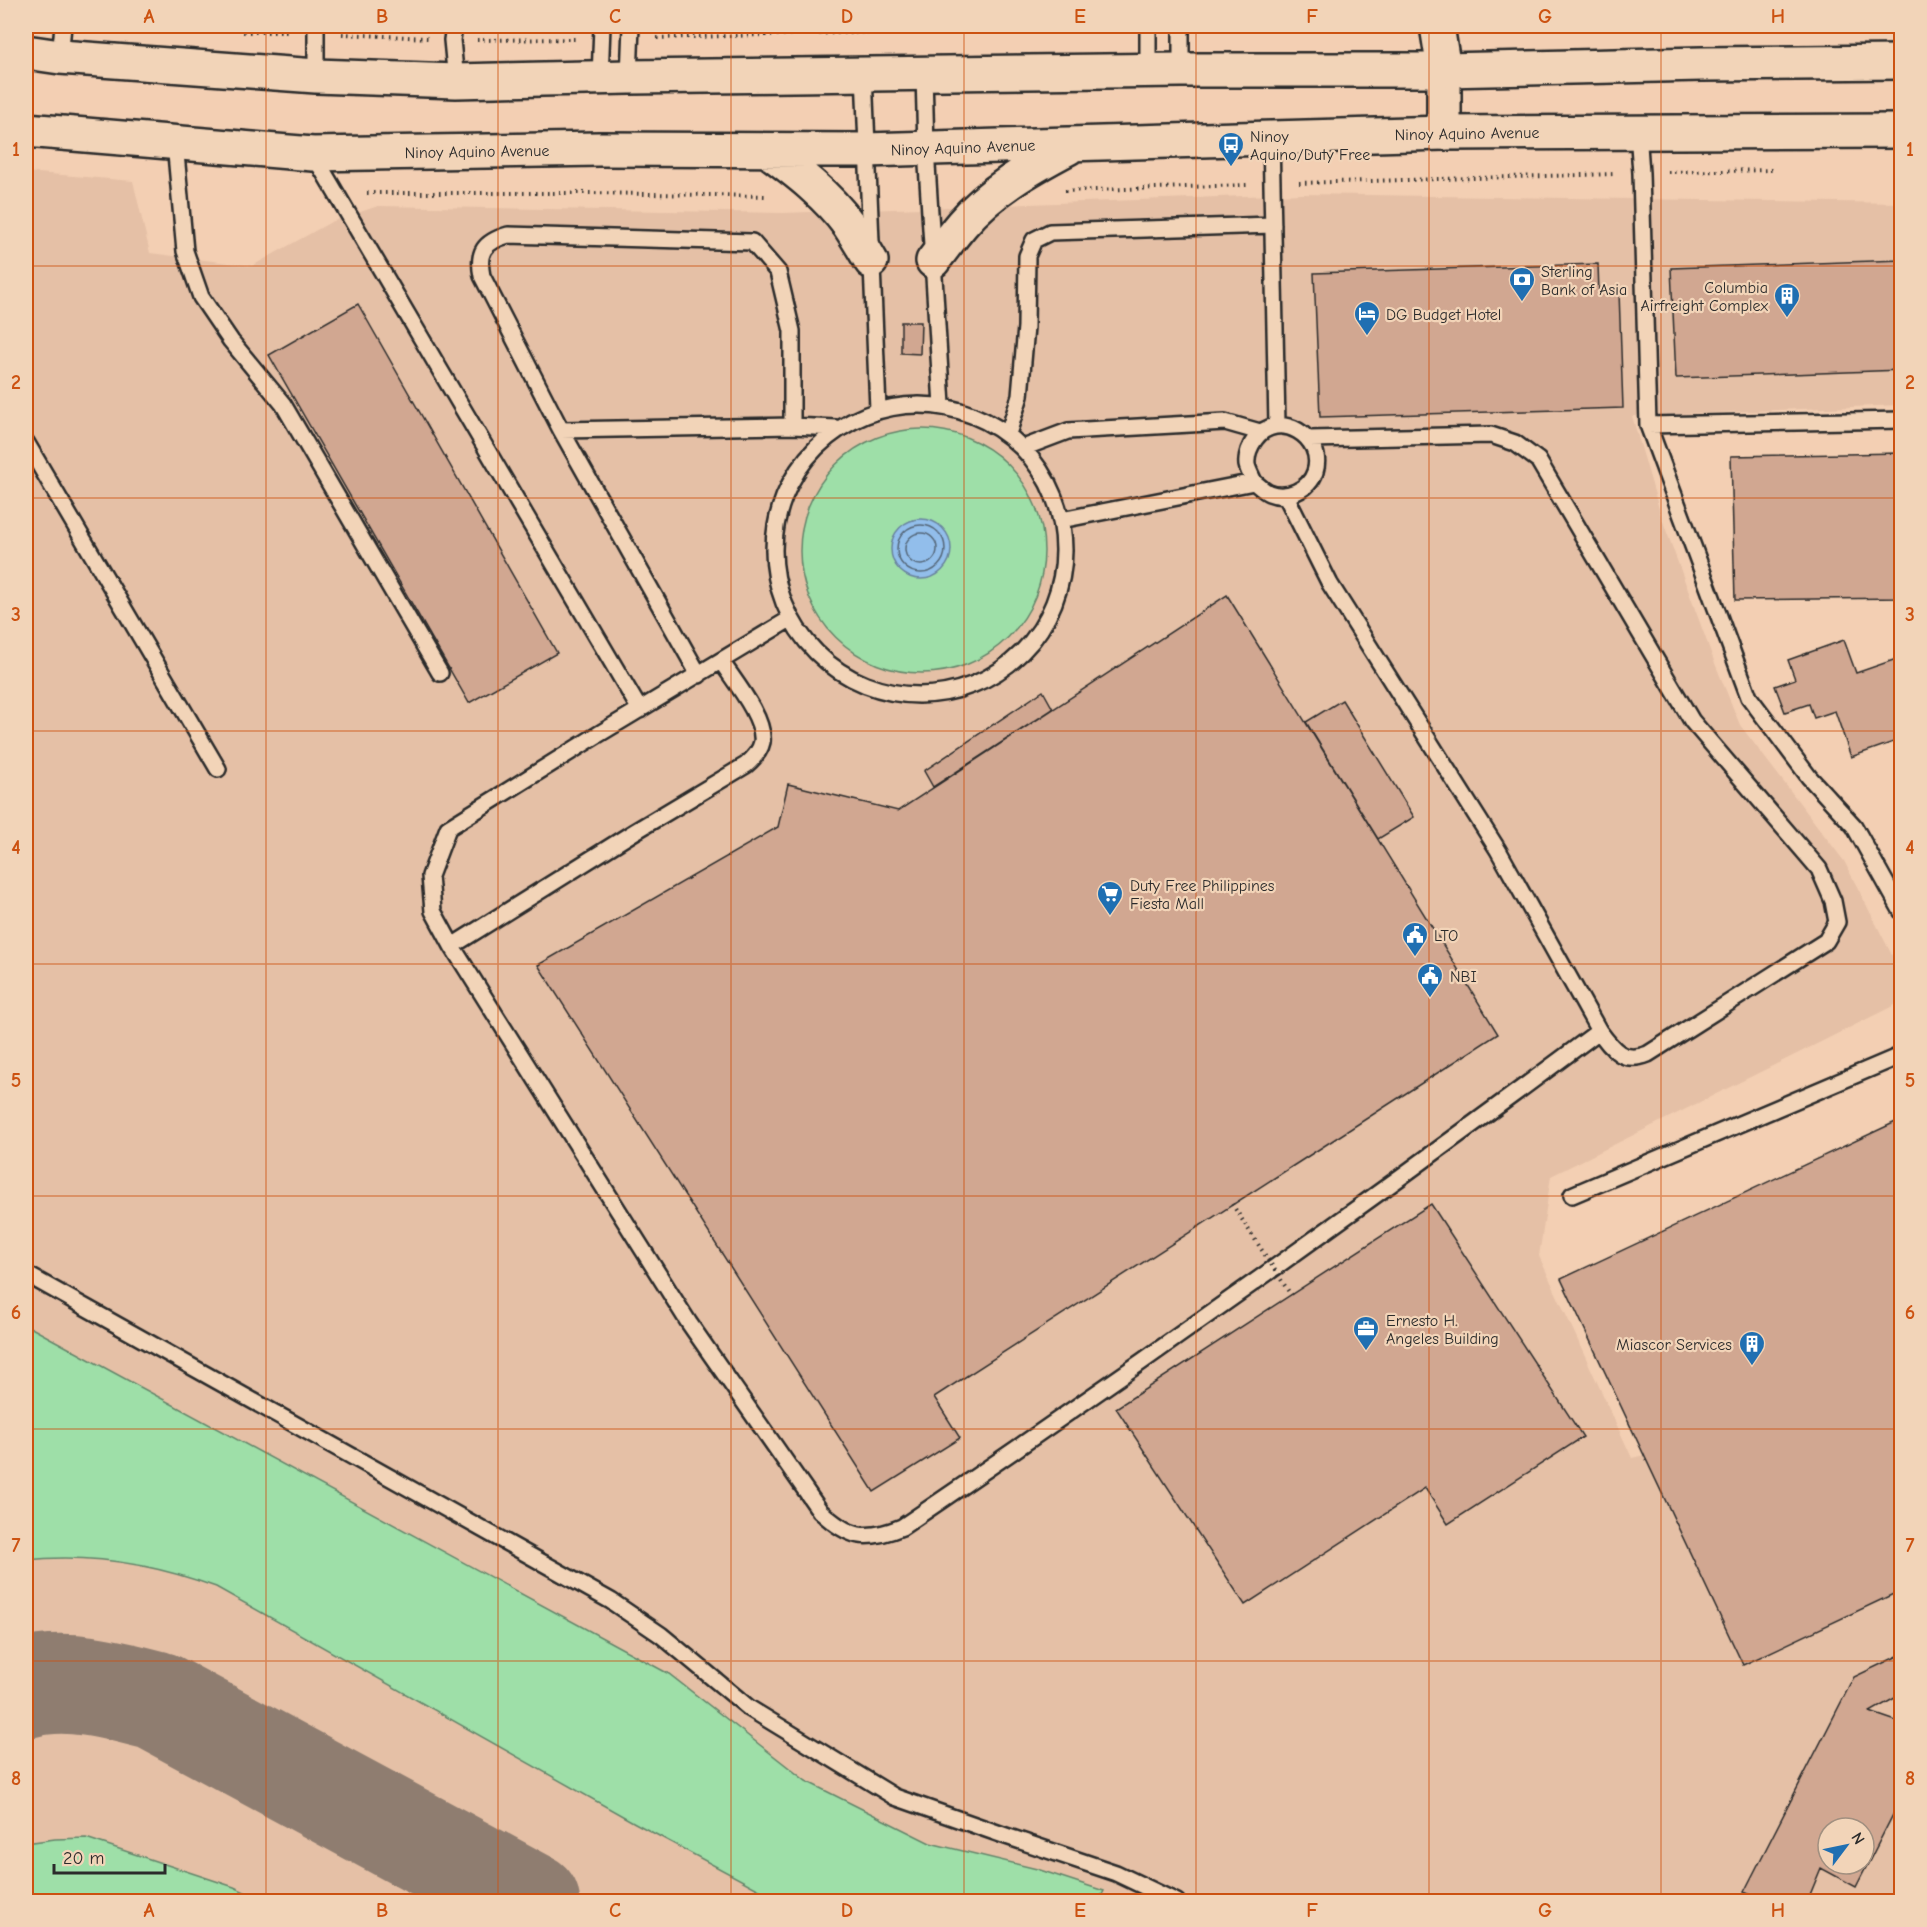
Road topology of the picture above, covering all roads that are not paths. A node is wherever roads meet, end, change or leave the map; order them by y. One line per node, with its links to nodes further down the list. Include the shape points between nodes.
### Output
1 (63, 26): 10 (lane)
2 (316, 26): 17 (lane)
3 (454, 26): 19 (lane)
4 (602, 26): 18 (lane)
5 (631, 26): 18 (lane)
6 (1148, 26): 12 (lane)
7 (1181, 26): 13 (lane)
8 (1437, 26): 14 (main road)
9 (26, 52): 10 (main road)
10 (60, 57): 17 (main road)
11 (1902, 62): 14 (main road)
12 (1148, 70): 13 (main road); 16 (main road)
13 (1181, 70): 14 (main road)
14 (1444, 70): 23 (main road)
15 (864, 74): 16 (main road); 18 (main road); 29 (lane)
16 (924, 74): 27 (lane)
17 (316, 76): 19 (main road)
18 (615, 77): 19 (main road)
19 (456, 81)
20 (26, 130): 25 (main road, Ninoy Aquino Avenue)
21 (1638, 131): 22 (main road, Ninoy Aquino Avenue); 23 (main road, Ninoy Aquino Avenue); 38 (lane)
22 (1902, 131)
23 (1444, 133): 24 (main road, Ninoy Aquino Avenue)
24 (1270, 137): 26 (main road, Ninoy Aquino Avenue); 31 (lane)
25 (175, 143): 30 (main road, Ninoy Aquino Avenue); 52 (lane, via 186,258 201,297 283,404)
26 (1077, 144): 27 (main road, Ninoy Aquino Avenue); 33 (main road, via 1029,168 994,194 963,223)
27 (926, 149): 29 (main road, Ninoy Aquino Avenue); 33 (lane)
28 (767, 150): 29 (main road, Ninoy Aquino Avenue); 30 (main road, Ninoy Aquino Avenue); 32 (main road, via 824,197 849,225)
29 (866, 150): 32 (lane)
30 (313, 154): 54 (lane)
31 (1273, 225): 37 (lane); 43 (lane, via 1050,232 1034,240 1027,256 1020,396)
32 (871, 261): 35 (lane)
33 (933, 261): 34 (lane)
34 (942, 405): 35 (lane); 43 (lane, via 976,416)
35 (878, 409): 40 (lane)
36 (1902, 420): 38 (lane)
37 (1277, 425): 42 (lane); 44 (lane, via 1295,428)
38 (1648, 425): 56 (lane, via 1749,697 1809,777 1854,826)
39 (792, 426): 40 (lane); 41 (lane); 41 (lane, via 792,332 778,272 752,242 508,236 494,239 483,249 482,276)
40 (836, 428): 50 (lane, via 801,461 779,505 772,544 776,583)
41 (561, 430): 53 (lane)
42 (1260, 432): 46 (lane, via 1225,422 1068,431); 47 (lane, via 1249,447 1247,465)
43 (1008, 434): 46 (lane)
44 (1310, 439): 48 (lane, via 1317,456 1315,474 1304,488); 58 (lane, via 1491,435 1515,443 1538,460 1692,721 1819,869 1837,922 1826,941 1638,1058 1618,1054)
45 (26, 442): 55 (lane)
46 (1023, 448): 49 (lane, via 1047,482)
47 (1254, 482): 48 (lane, via 1269,493); 49 (lane)
48 (1286, 496): 58 (lane, via 1330,584 1498,850)
49 (1061, 520): 50 (lane, via 1064,562 1056,602 1035,638 1006,668 969,687 929,696 888,693 849,678 815,653)
50 (790, 619): 51 (lane)
51 (721, 662): 53 (lane); 57 (lane, via 762,729 762,743 756,756)
52 (440, 673)
53 (699, 675): 54 (lane)
54 (640, 710): 57 (lane, via 448,828 430,876 433,911)
55 (218, 769)
56 (1902, 912)
57 (452, 946): 58 (lane, via 689,1323 820,1511 836,1527 858,1536 881,1536 902,1527 1061,1420)
58 (1599, 1031)
59 (1902, 1055): 60 (lane)
60 (1572, 1195)
61 (26, 1274): 62 (lane, via 611,1601 661,1635 749,1708 896,1797 1116,1873)
62 (1178, 1902)

